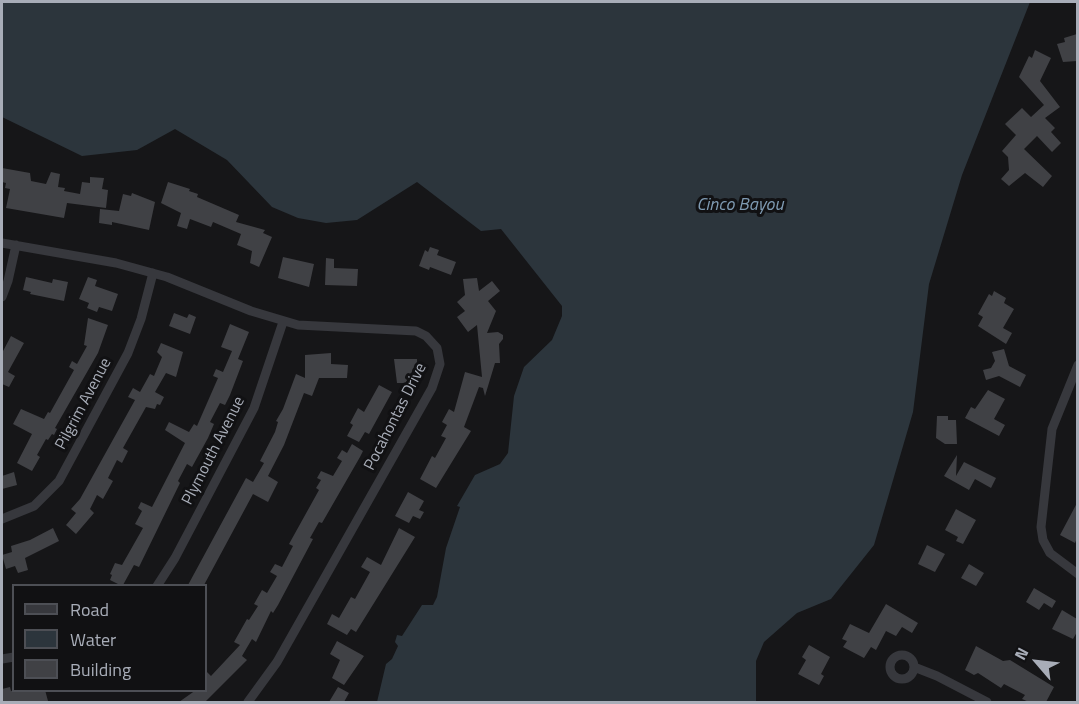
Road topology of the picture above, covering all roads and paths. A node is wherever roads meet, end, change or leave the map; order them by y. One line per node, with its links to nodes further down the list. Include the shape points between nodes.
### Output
1 (2, 243): 2 (street, Pocahontas Drive)
2 (16, 245): 3 (street, Pocahontas Drive); 4 (street)
3 (153, 273): 5 (street, Pocahontas Drive); 7 (street, Pilgrim Avenue, via 131,347 59,481 34,506)
4 (2, 297)
5 (284, 322): 9 (street, Plymouth Avenue, via 254,408); 11 (street, Pocahontas Drive, via 325,328 416,331 432,341 440,364 432,388 316,595 277,662)
6 (1077, 365): 8 (street, via 1052,429 1041,527 1050,553)
7 (2, 519)
8 (1077, 574)
9 (158, 584)
10 (914, 667): 12 (street)
11 (248, 702)
12 (987, 702)

